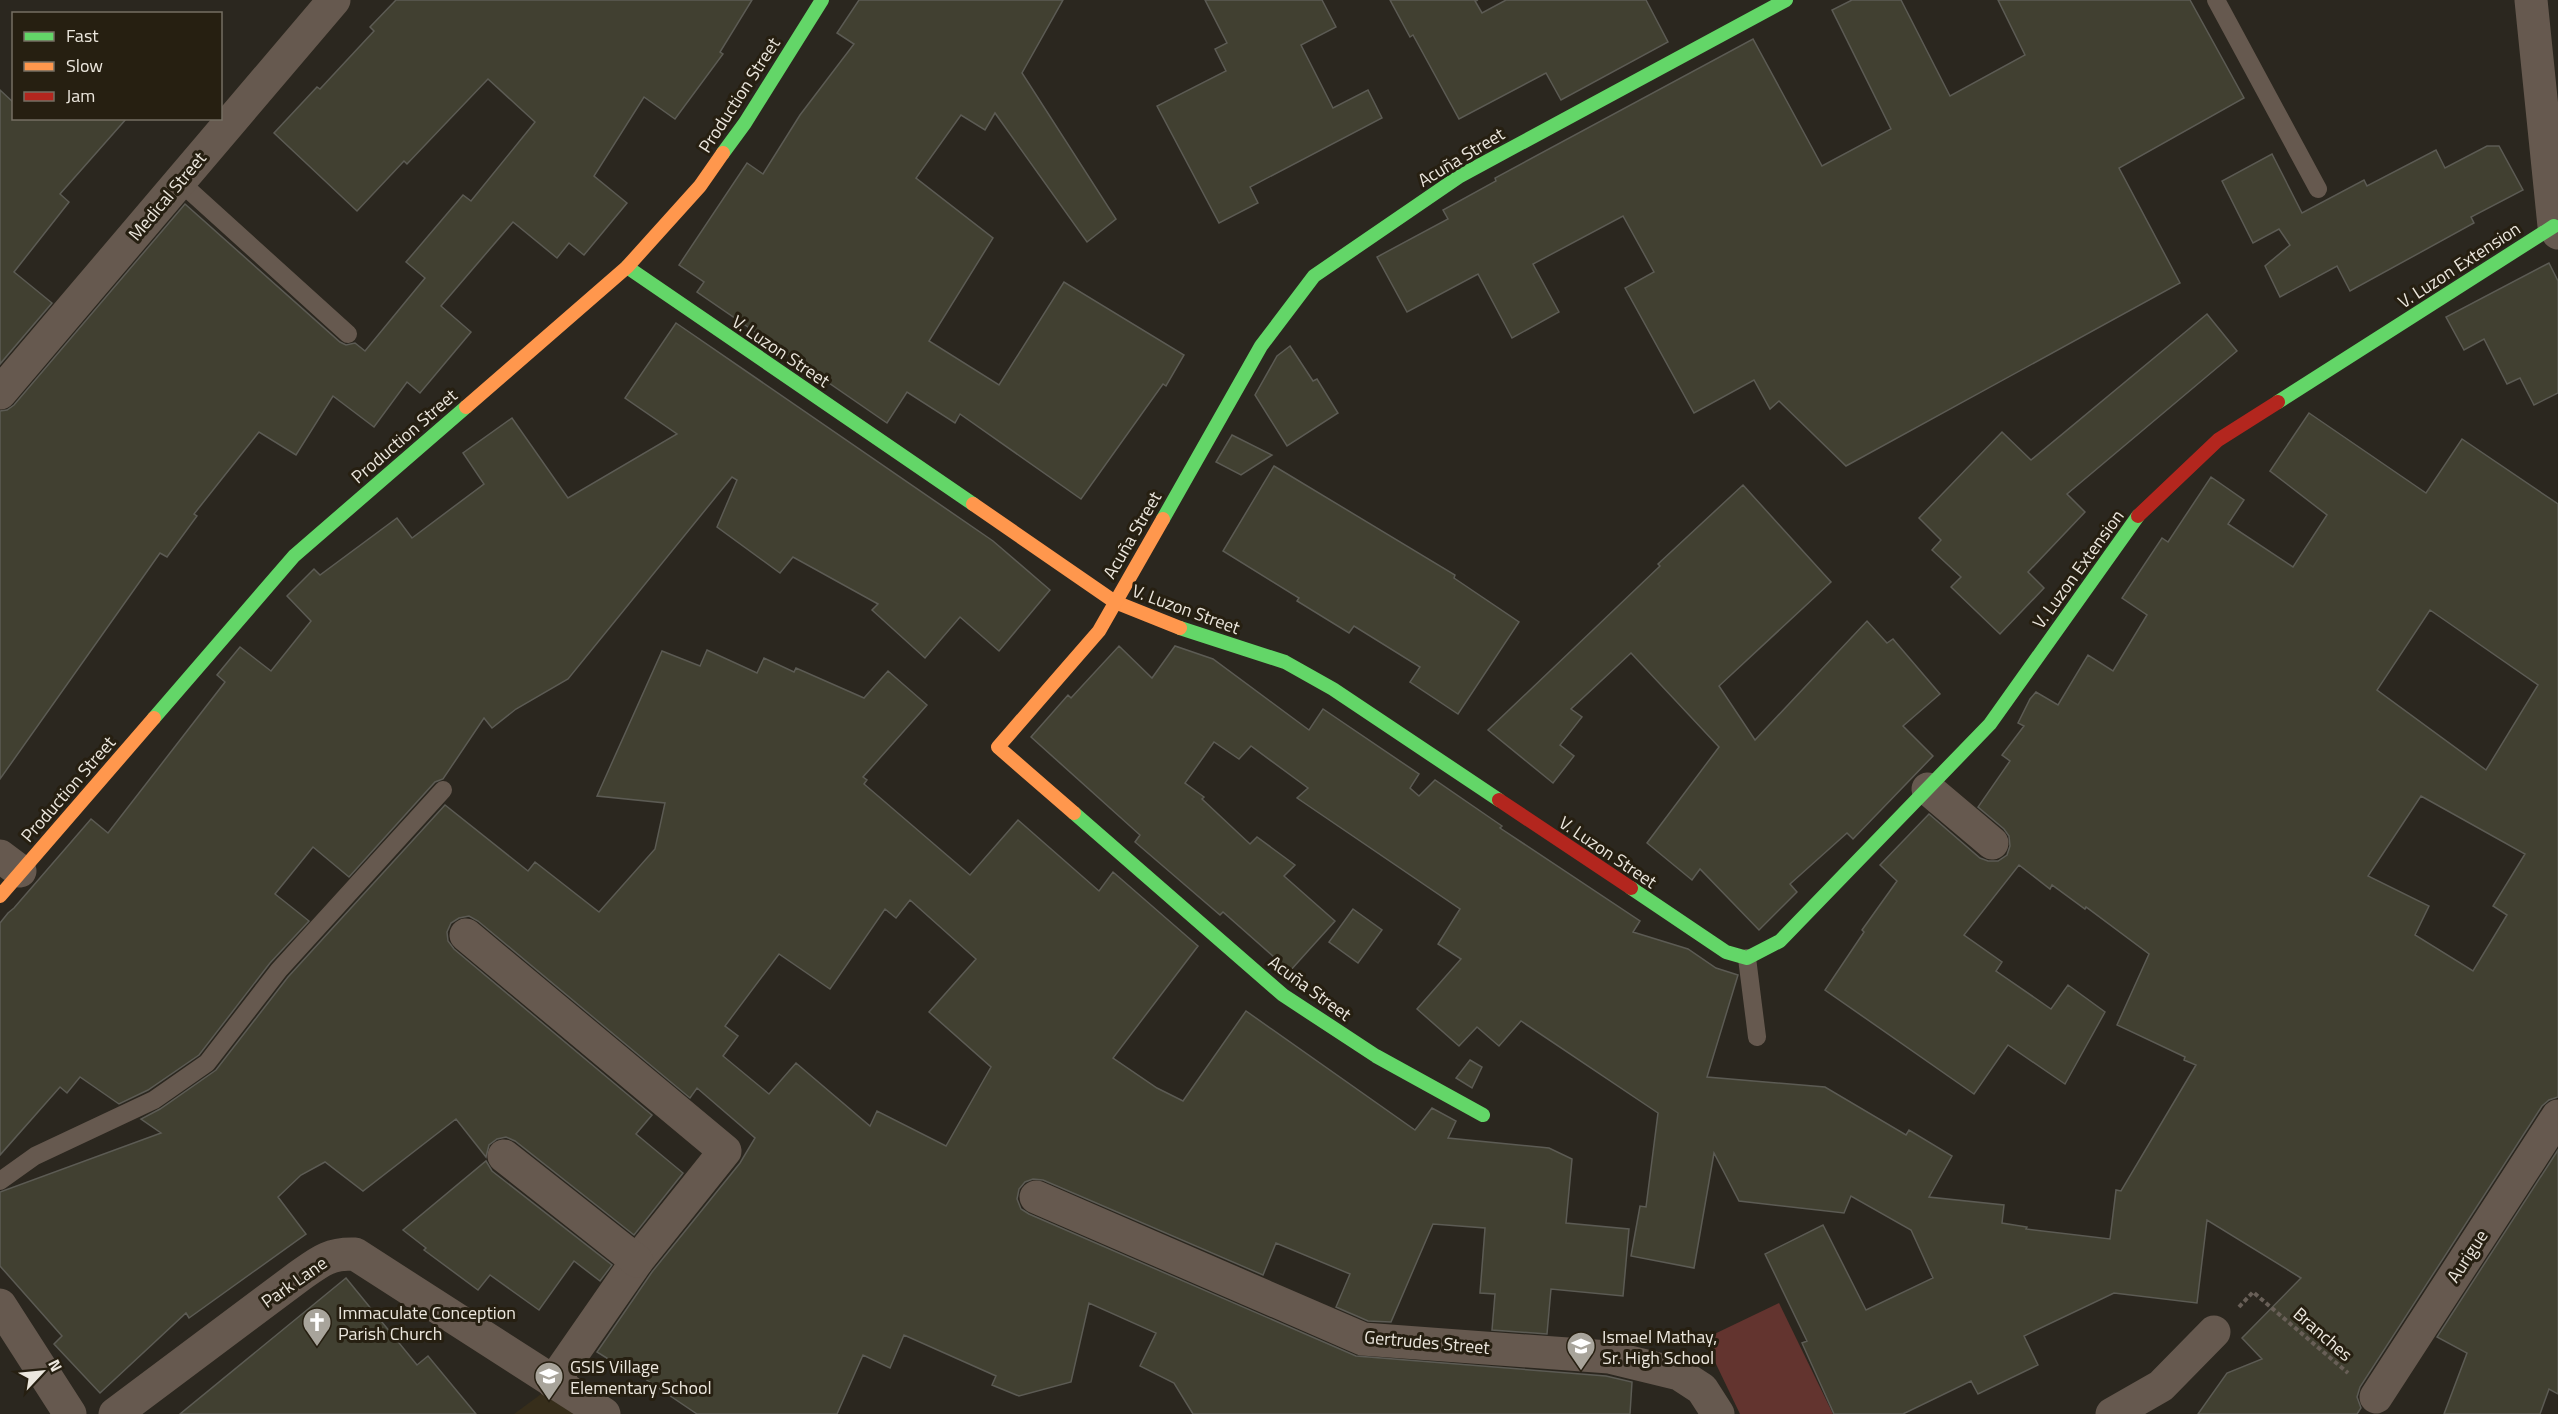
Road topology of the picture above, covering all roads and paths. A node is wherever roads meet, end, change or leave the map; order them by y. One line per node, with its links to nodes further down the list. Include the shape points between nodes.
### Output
1 (334, 0): 6 (street, Medical Street)
2 (822, 0): 9 (street, Production Street, via 745,123 700,186)
3 (1786, 0): 12 (street, Acuña Street, via 1460,176 1314,276 1261,346)
4 (2216, 0): 7 (lane)
5 (2531, 0): 8 (street)
6 (179, 181): 10 (lane); 11 (street, Medical Street)
7 (2318, 189)
8 (2556, 229): 13 (street, V. Luzon Extension, via 2218,440 2135,519 1990,724)
9 (627, 267): 12 (street, V. Luzon Street); 16 (street, Production Street, via 294,556)
10 (348, 334)
11 (0, 393)
12 (1115, 602): 18 (street, V. Luzon Street, via 1192,633 1285,662 1333,689 1726,952); 20 (street, Acuña Street, via 1099,631 998,747 1283,995 1376,1056)
13 (1928, 789): 15 (street); 18 (street, V. Luzon Extension, via 1780,941)
14 (443, 790): 23 (lane, via 279,970 207,1063 154,1100 35,1156)
15 (1992, 843)
16 (7, 874)
17 (466, 935): 25 (street, via 725,1151)
18 (1747, 958): 19 (lane)
19 (1757, 1037)
20 (1483, 1115)
21 (2558, 1116): 30 (street, Aurigue)
22 (504, 1156): 25 (street)
23 (0, 1181)
24 (1036, 1197): 34 (street, Gertrudes Street, via 1363,1339 1609,1357 1679,1374 1702,1389)
25 (637, 1261): 29 (street)
26 (2253, 1292): 30 (path, Branches)
27 (0, 1305): 31 (street)
28 (2214, 1332): 35 (street, via 2161,1386)
29 (553, 1382): 32 (street, Park Lane, via 355,1254 338,1253 324,1258); 33 (street, Park Lane)
30 (2376, 1397)
31 (70, 1414)
32 (115, 1414)
33 (604, 1414)
34 (1718, 1414)
35 (2112, 1414)

